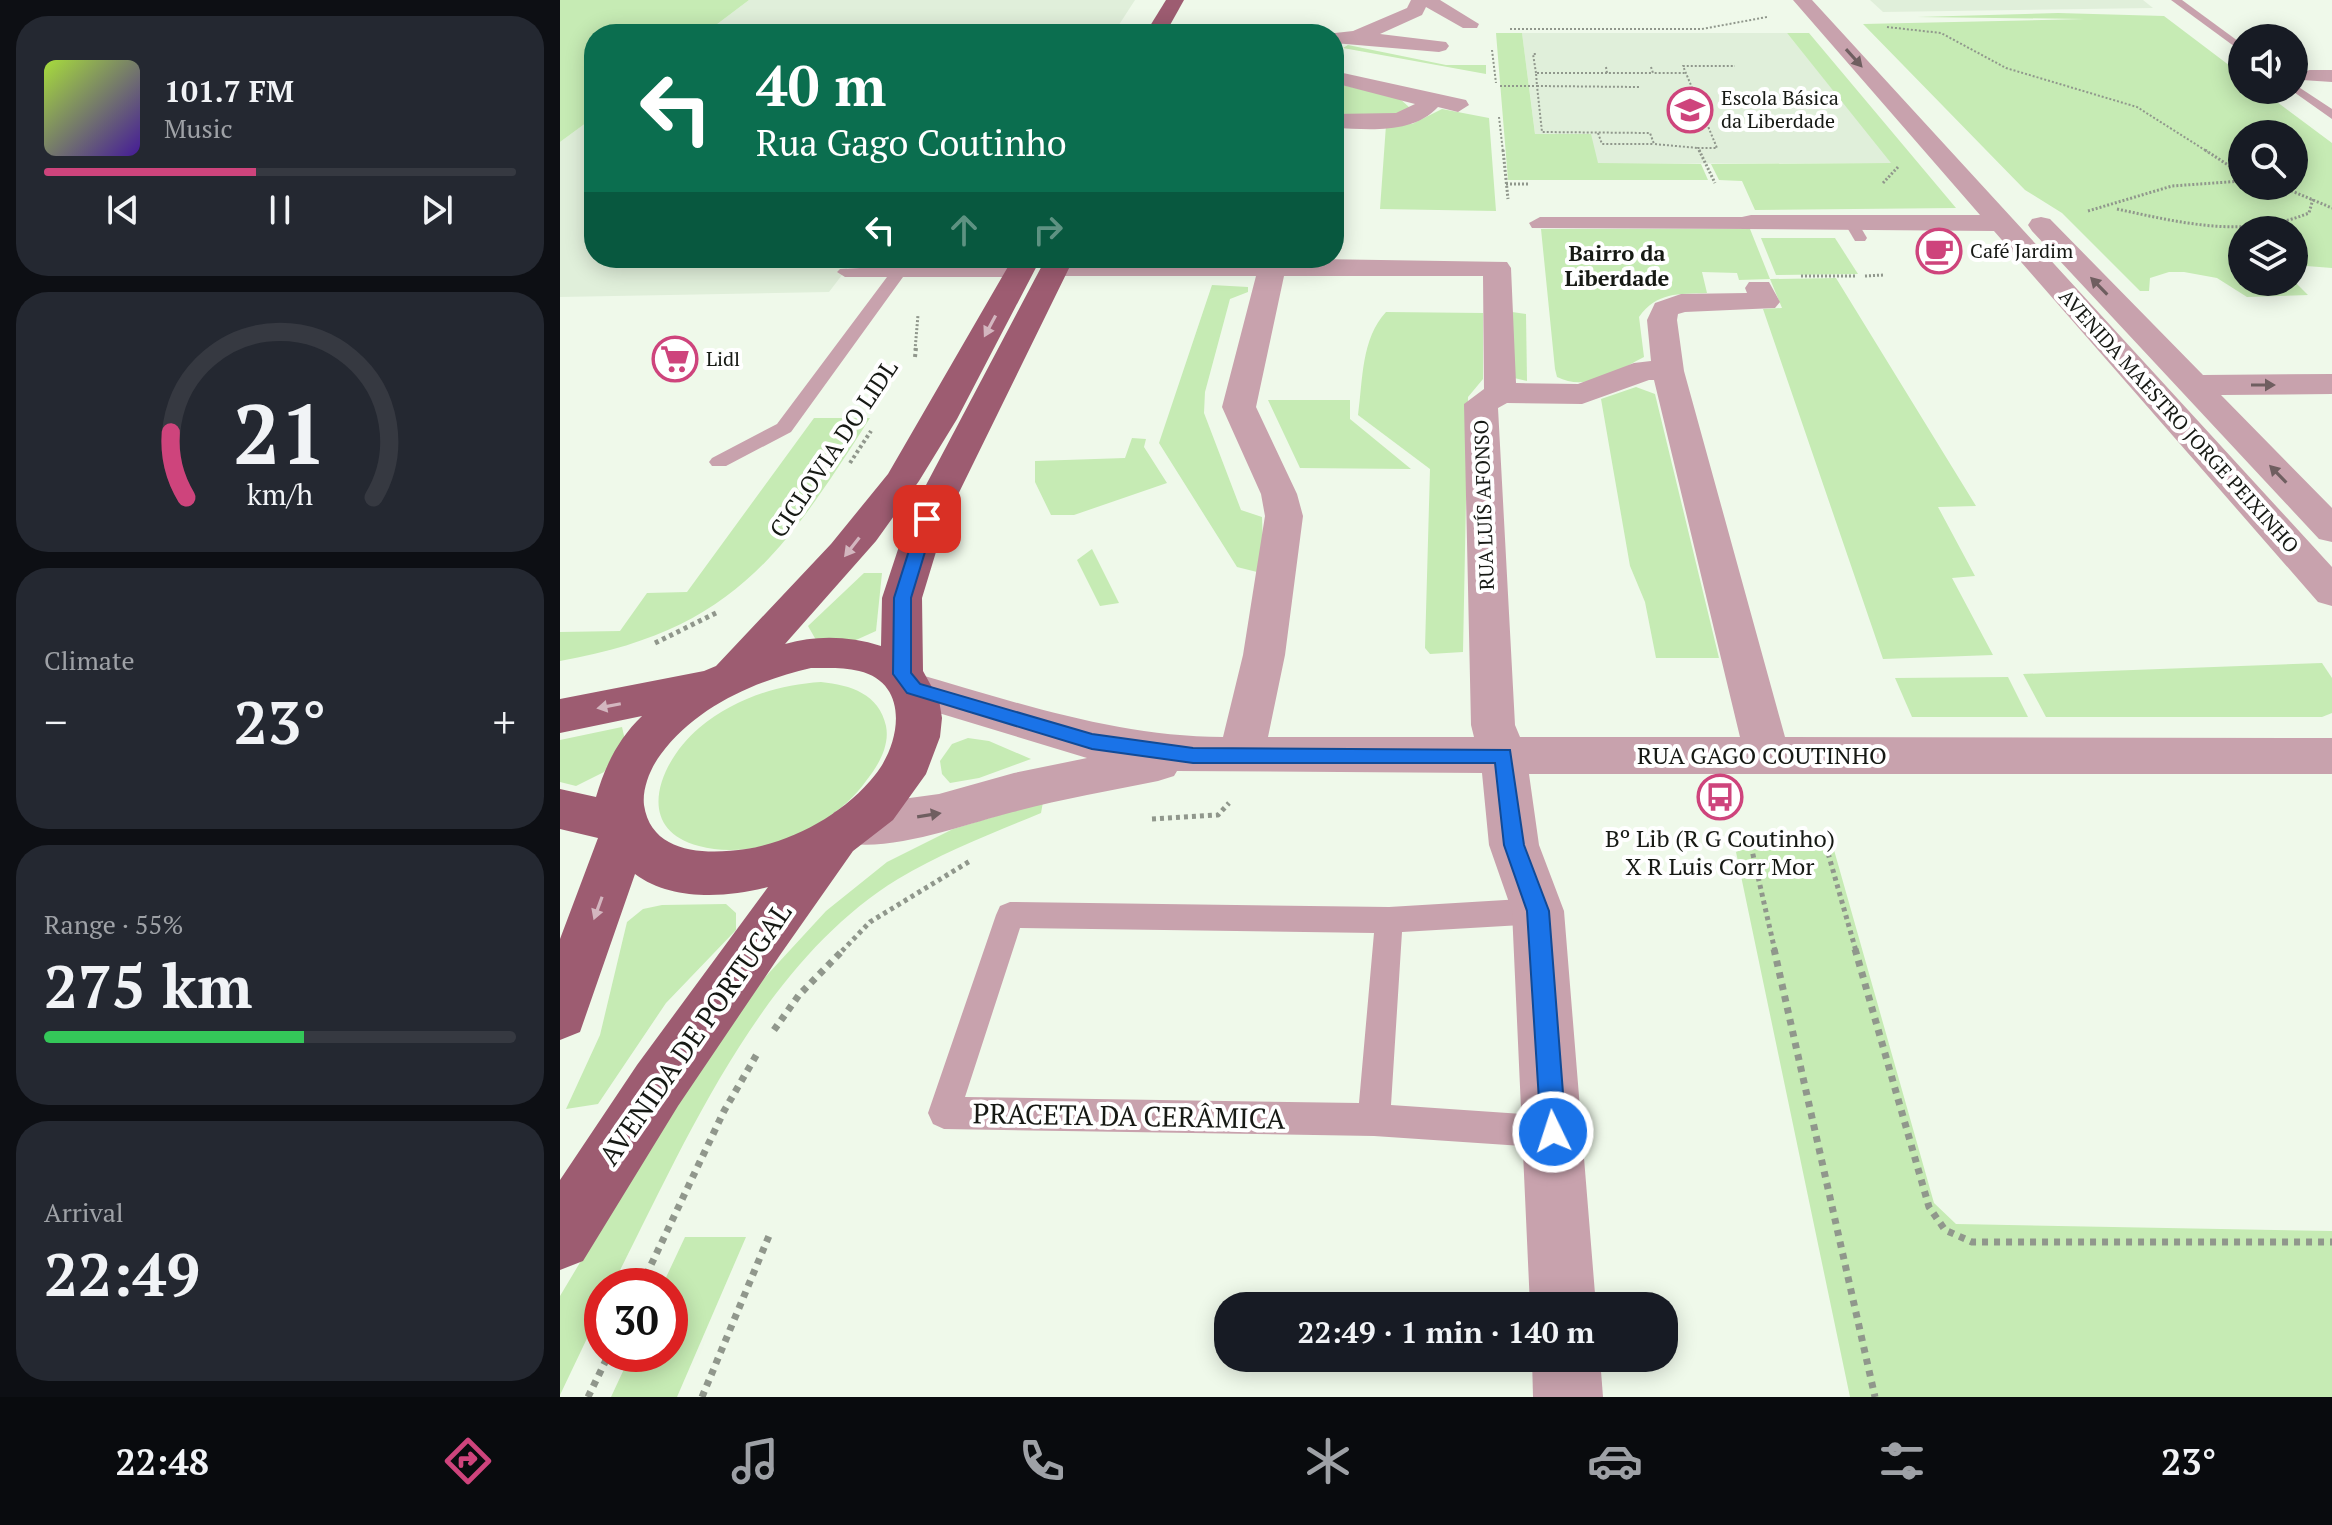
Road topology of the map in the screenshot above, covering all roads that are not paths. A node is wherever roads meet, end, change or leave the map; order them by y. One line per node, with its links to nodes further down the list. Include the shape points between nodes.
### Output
1 (1175, 0): 7 (main road)
2 (1196, 0): 8 (main road)
3 (1420, 0): 11 (street, via 1415,11)
4 (1427, 0): 9 (street)
5 (2176, 0): 12 (lane)
6 (1816, 5): 14 (street); 26 (street, AVENIDA MAESTRO JORGE PEIXINHO, one-way to 26)
7 (1161, 24)
8 (1183, 24)
9 (1470, 24)
10 (1344, 37): 11 (street)
11 (1356, 37): 13 (street)
12 (2228, 39)
13 (1439, 46)
14 (1875, 48)
15 (2332, 76): 17 (street)
16 (1344, 79): 19 (street)
17 (2308, 81)
18 (2308, 89): 21 (lane)
19 (1421, 97): 20 (street); 22 (street, via 1428,105 1419,114 1396,121)
20 (1458, 105)
21 (2332, 115)
22 (1344, 121)
23 (2000, 181): 37 (street, AVENIDA MAESTRO JORGE PEIXINHO, one-way to 23)
24 (1540, 223): 25 (street)
25 (1751, 223): 26 (street, via 1856,231)
26 (2000, 223): 41 (street, AVENIDA MAESTRO JORGE PEIXINHO)
27 (1344, 265): 38 (street, RUA LUÍS AFONSO, via 1497,268)
28 (980, 268): 32 (lane)
29 (1037, 268): 42 (main road, one-way to 42, via 888,500 841,561)
30 (1038, 268): 43 (main road, via 912,558 902,598)
31 (1271, 268): 47 (street, via 1239,407 1284,516 1264,655)
32 (899, 271): 33 (lane); 39 (lane, via 784,428)
33 (845, 272)
34 (1759, 288): 35 (street, via 1765,302 1681,303 1665,309)
35 (1668, 371): 38 (street, via 1645,370 1582,394); 46 (street)
36 (2332, 384): 37 (street, one-way to 36)
37 (2193, 385): 40 (street, AVENIDA MAESTRO JORGE PEIXINHO, one-way to 37)
38 (1500, 393): 48 (street, RUA LUÍS AFONSO, via 1481,404 1493,725)
39 (719, 462)
40 (2332, 530)
41 (2332, 592)
42 (722, 681): 43 (main road, via 771,661 846,653 877,660); 44 (main road, one-way to 44); 51 (main road, via 671,714 639,750 621,787)
43 (908, 682): 45 (street, RUA GAGO COUTINHO, via 1092,742); 52 (main road, via 922,718 914,753 891,791)
44 (560, 716)
45 (1193, 755): 47 (street, RUA GAGO COUTINHO); 52 (street, RUA GAGO COUTINHO, one-way to 45)
46 (1767, 755): 48 (street, RUA GAGO COUTINHO); 49 (street, RUA GAGO COUTINHO)
47 (1241, 756): 48 (street, RUA GAGO COUTINHO)
48 (1503, 756): 53 (street, via 1514,845)
49 (2332, 756)
50 (560, 809): 51 (main road)
51 (622, 829): 52 (main road, via 647,859 685,872 717,873 787,860); 55 (main road, one-way to 55)
52 (844, 831): 58 (main road, AVENIDA DE PORTUGAL, via 729,977)
53 (1538, 911): 54 (lane, PRACETA DA CERÂMICA); 57 (street)
54 (1389, 920): 56 (lane); 56 (lane, PRACETA DA CERÂMICA, via 1010,915 944,1113)
55 (560, 1013)
56 (1374, 1120): 57 (lane, PRACETA DA CERÂMICA)
57 (1553, 1132): 59 (street)
58 (560, 1238)
59 (1562, 1292)
60 (1567, 1372): 61 (street)
61 (1568, 1397)

